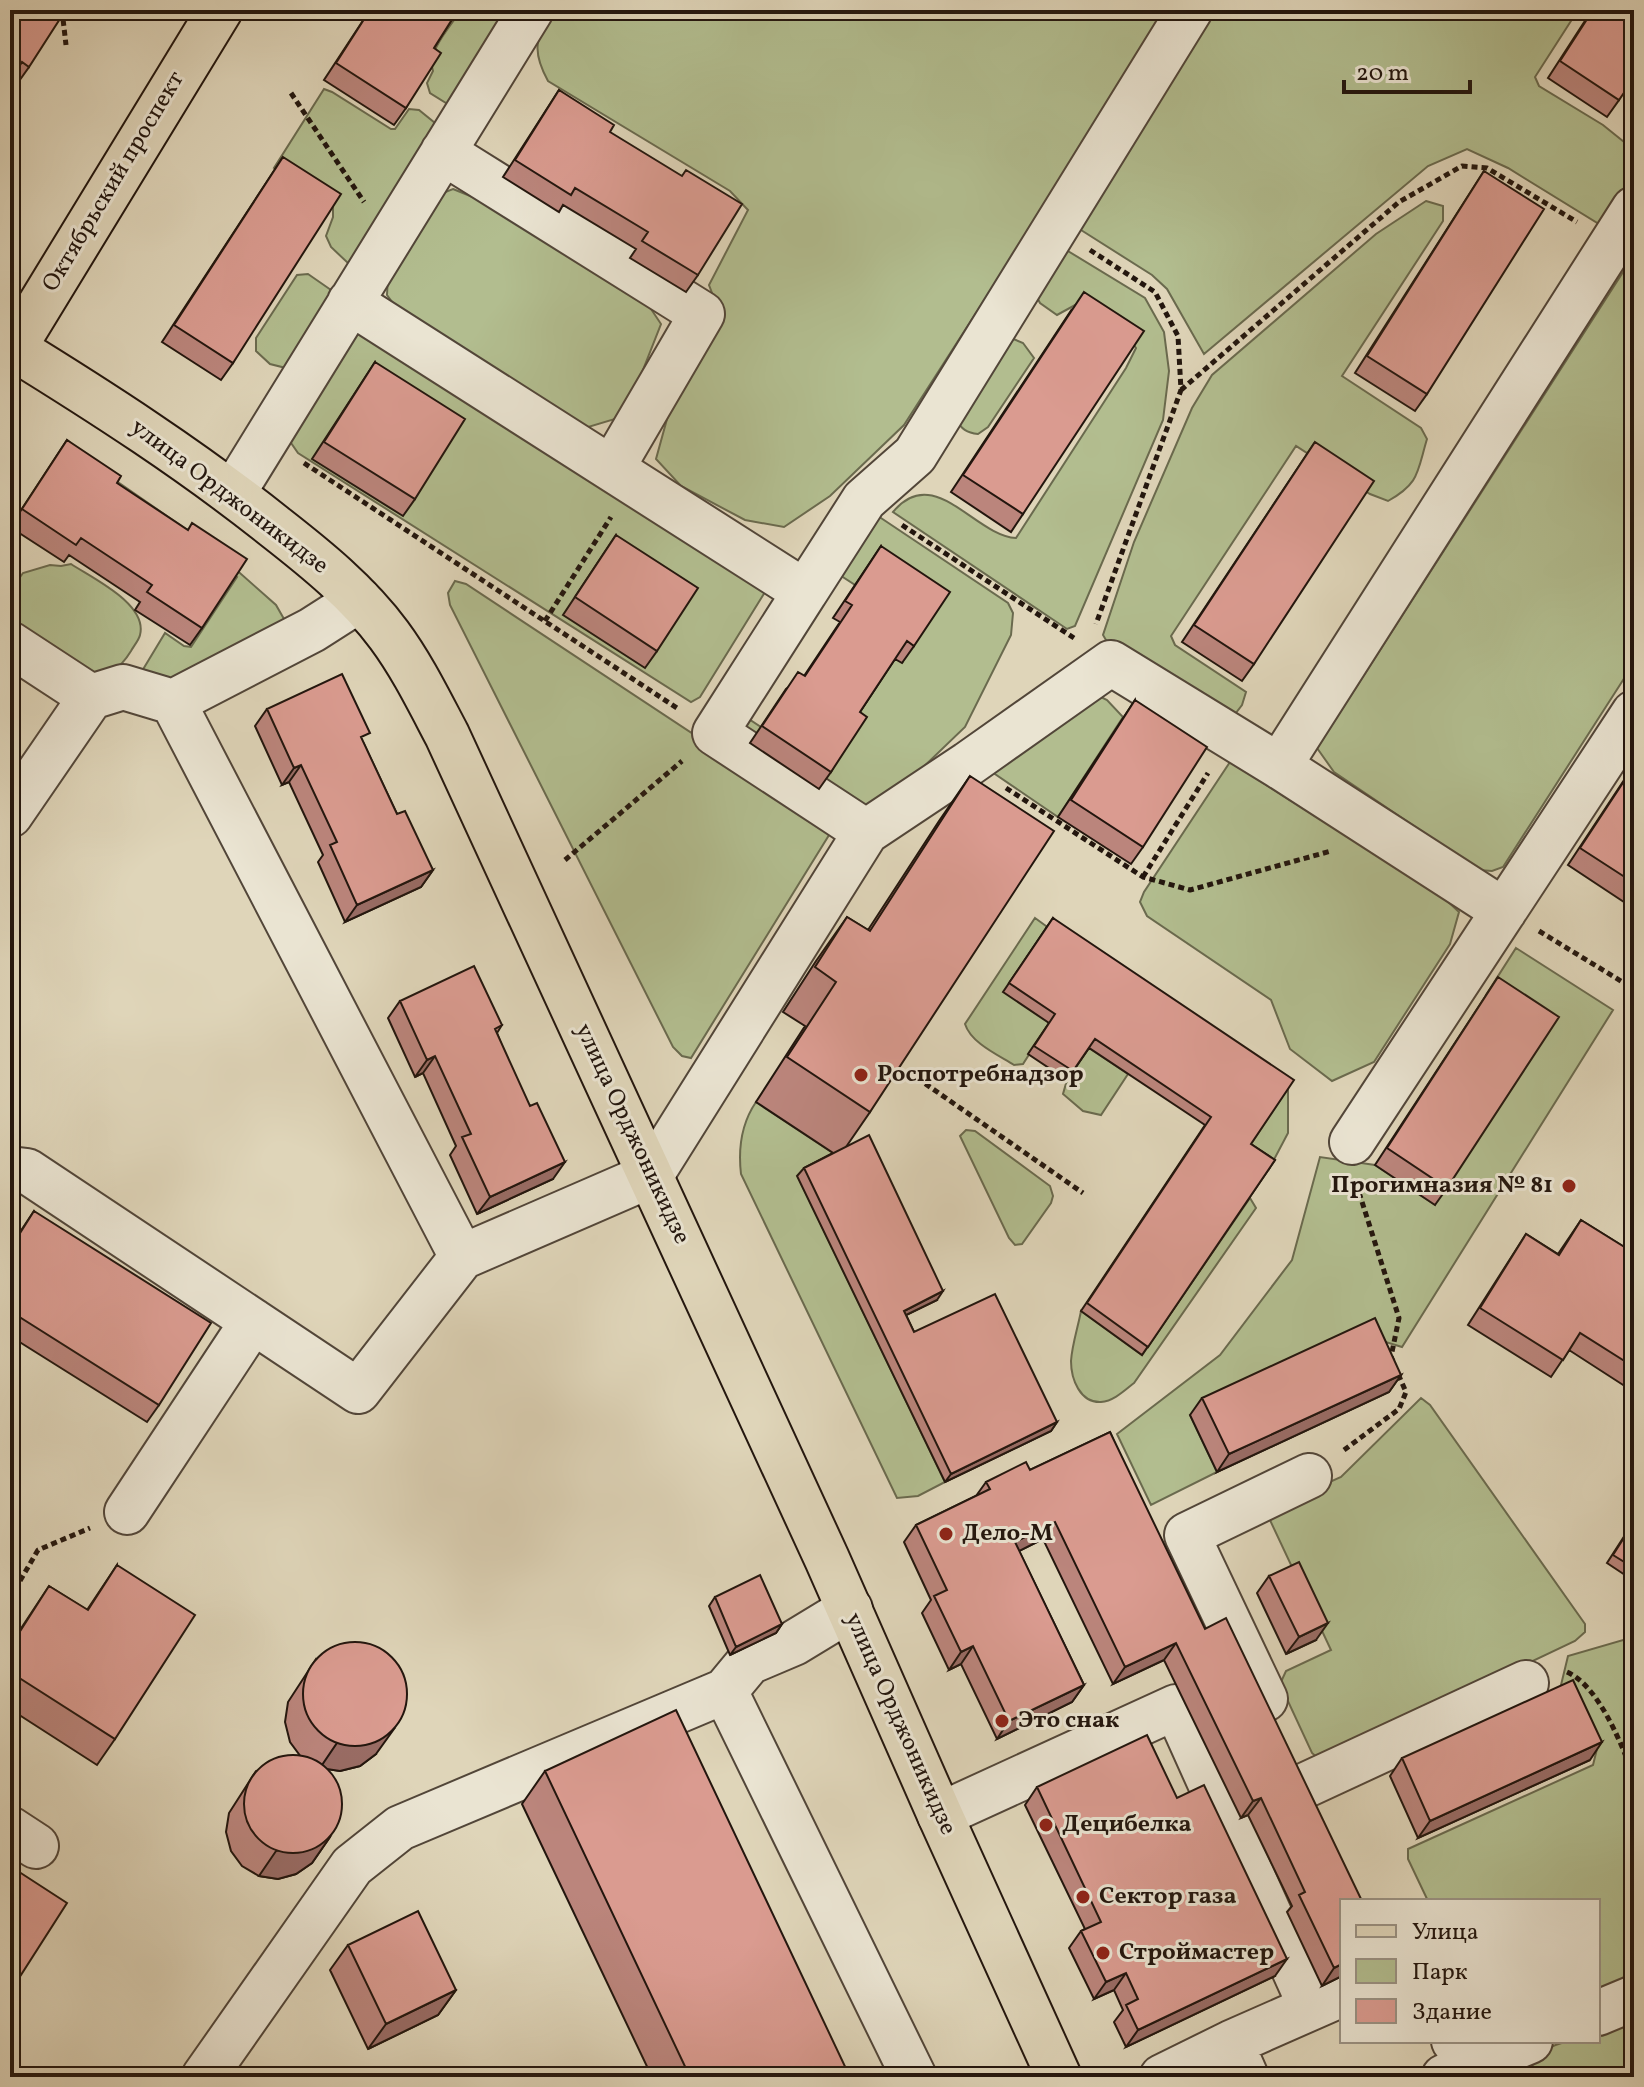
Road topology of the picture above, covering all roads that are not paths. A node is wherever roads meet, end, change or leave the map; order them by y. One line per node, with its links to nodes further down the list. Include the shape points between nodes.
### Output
1 (220, 10): 7 (main road, Октябрьский проспект)
2 (531, 10): 4 (lane)
3 (1190, 10): 10 (lane, via 915,455 864,500)
4 (443, 152): 6 (lane); 8 (lane, via 702,314)
5 (1623, 226): 16 (lane)
6 (350, 302): 8 (lane); 9 (lane)
7 (11, 349): 9 (main road, улица Орджоникидзе, via 140,427)
8 (623, 475): 10 (lane)
9 (233, 493): 11 (main road, улица Орджоникидзе)
10 (805, 592): 18 (lane, via 715,733)
11 (359, 600): 14 (lane); 22 (main road, улица Орджоникидзе, via 390,635 447,735)
12 (10, 644): 13 (lane)
13 (91, 697): 14 (lane, via 123,687); 17 (lane)
14 (173, 702): 23 (lane)
15 (1634, 713): 19 (lane)
16 (1279, 766): 18 (lane, via 1099,655 968,764); 19 (lane)
17 (10, 815)
18 (866, 832): 22 (lane)
19 (1504, 911): 20 (lane)
20 (1352, 1142)
21 (10, 1169): 24 (lane, via 27,1171)
22 (651, 1175): 23 (lane); 27 (main road, улица Орджоникидзе)
23 (462, 1257): 24 (lane, via 358,1391)
24 (253, 1321): 26 (lane)
25 (1309, 1476): 30 (lane, via 1187,1535)
26 (127, 1512)
27 (850, 1609): 29 (lane, via 794,1643 749,1662); 31 (main road, улица Орджоникидзе)
28 (1526, 1683): 30 (lane)
29 (725, 1691): 39 (lane, via 400,1828 352,1866); 40 (lane)
30 (1306, 1785): 32 (lane)
31 (940, 1815): 34 (lane, via 1176,1707); 41 (main road, улица Орджоникидзе)
32 (1324, 1824)
33 (1634, 1998): 35 (lane)
34 (1327, 2000): 37 (lane)
35 (1600, 2012)
36 (1525, 2043): 38 (lane)
37 (1239, 2060): 42 (lane)
38 (1467, 2065)
39 (204, 2077)
40 (914, 2077)
41 (1059, 2077)
42 (1162, 2077)

